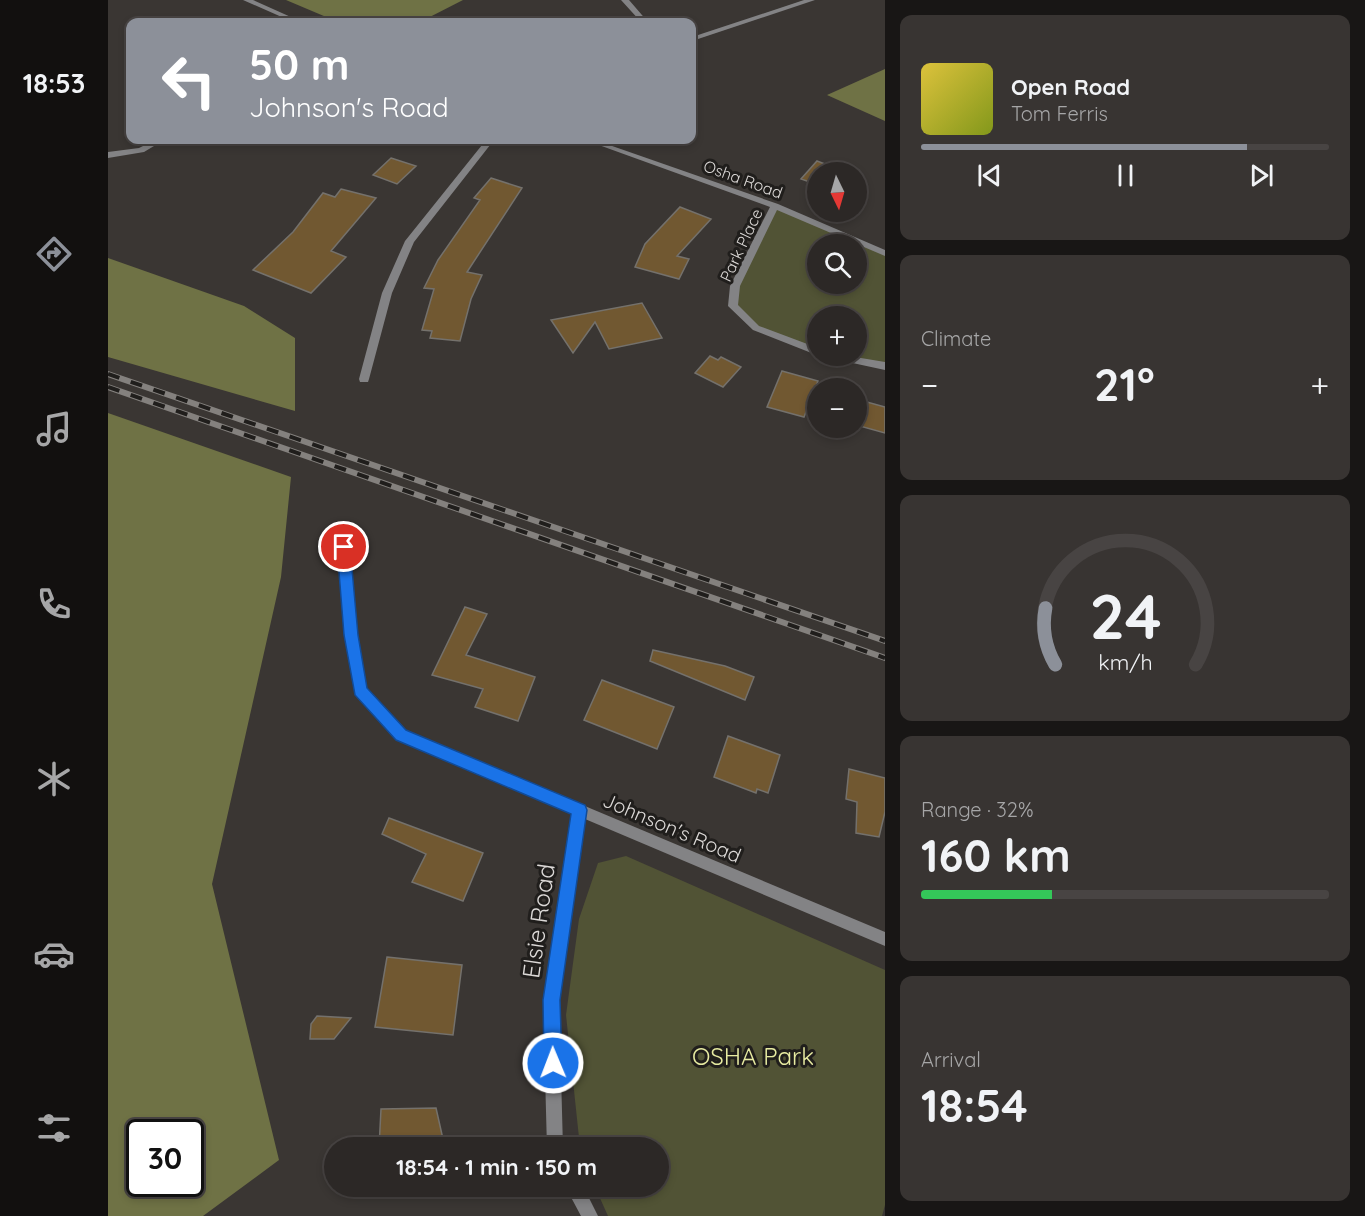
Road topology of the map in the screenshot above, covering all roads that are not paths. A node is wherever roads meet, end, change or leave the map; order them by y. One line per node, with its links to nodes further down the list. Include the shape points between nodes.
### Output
1 (247, 0): 4 (street)
2 (625, 0): 5 (street)
3 (811, 0): 6 (street)
4 (289, 18)
5 (641, 18)
6 (696, 38)
7 (152, 144): 10 (street, via 141,150)
8 (486, 144): 16 (street, via 410,241 387,293)
9 (600, 144): 11 (street, Osha Road)
10 (108, 155)
11 (775, 206): 12 (street, Osha Road); 13 (street, Park Place, via 735,286 733,306 756,328)
12 (885, 254)
13 (807, 348)
14 (867, 362): 15 (street)
15 (885, 366)
16 (364, 379)
17 (344, 547): 18 (street, Johnson's Road, via 360,691 401,735)
18 (579, 810): 19 (street, Johnson's Road); 20 (street, Elsie Road, via 551,1000)
19 (885, 939)
20 (555, 1137)
21 (579, 1197): 22 (street)
22 (590, 1216)

